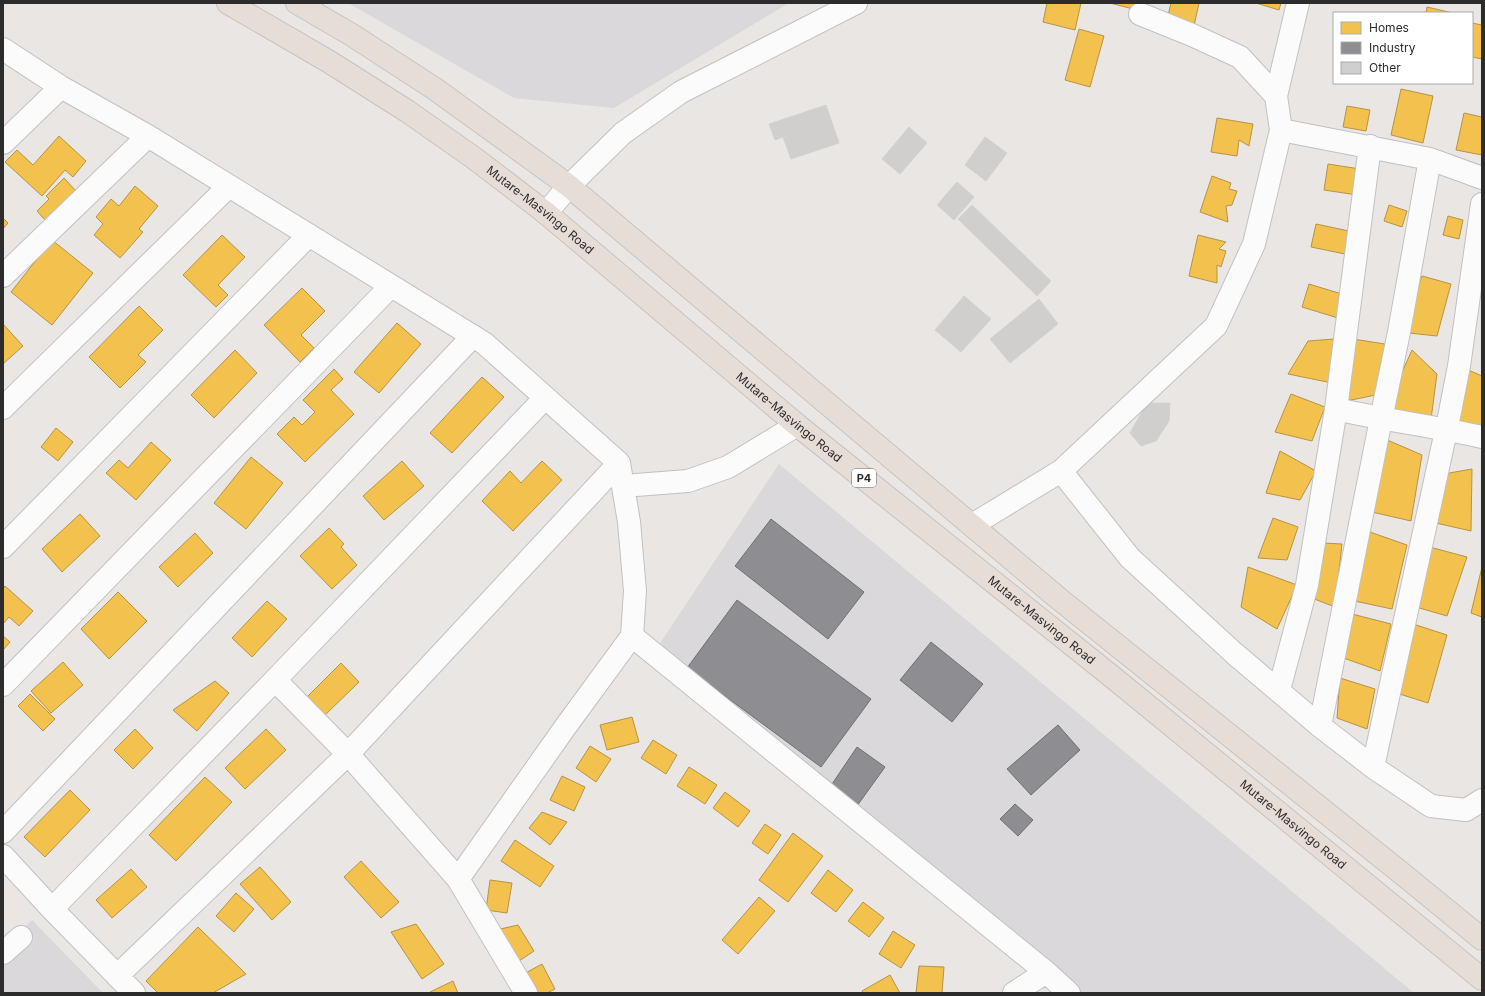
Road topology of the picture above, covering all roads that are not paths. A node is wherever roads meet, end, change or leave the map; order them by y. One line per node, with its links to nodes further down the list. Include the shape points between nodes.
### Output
1 (228, 3): 18 (highway, Mutare-Masvingo Road / P4, via 407,111)
2 (297, 3): 16 (highway, via 435,89)
3 (856, 3): 16 (street, via 681,92 623,133)
4 (1298, 3): 8 (street)
5 (1140, 14): 8 (street, via 1240,57)
6 (3, 49): 7 (street)
7 (61, 87): 10 (street); 11 (street)
8 (1276, 96): 9 (street)
9 (1281, 130): 12 (street); 31 (street, via 1254,244 1216,326)
10 (148, 136): 15 (street); 20 (street)
11 (3, 143)
12 (1370, 146): 13 (street); 25 (street)
13 (1430, 159): 14 (street); 26 (street)
14 (1482, 178)
15 (229, 186): 19 (street); 24 (street)
16 (568, 186): 18 (street); 33 (highway)
17 (1482, 204): 28 (street, via 1459,366)
18 (546, 213): 27 (highway, Mutare-Masvingo Road / P4)
19 (309, 235): 21 (street); 34 (street)
20 (3, 276)
21 (391, 286): 22 (street); 37 (street)
22 (473, 336): 23 (street); 43 (street)
23 (545, 398): 30 (street); 36 (street)
24 (3, 408)
25 (1336, 408): 26 (street); 38 (street, via 1307,585)
26 (1381, 419): 28 (street); 39 (street)
27 (797, 425): 32 (street, via 728,467 688,481); 52 (highway, Mutare-Masvingo Road / P4, via 1110,675)
28 (1447, 429): 29 (street); 41 (street)
29 (1482, 437)
30 (619, 463): 32 (street); 40 (street)
31 (1061, 471): 33 (street); 38 (street, via 1130,558 1235,654)
32 (623, 486): 35 (street, via 635,591)
33 (972, 525): 48 (highway, via 1058,598)
34 (3, 547)
35 (632, 636): 45 (street); 50 (street)
36 (275, 680): 40 (street); 46 (street)
37 (3, 686)
38 (1279, 690): 39 (street)
39 (1320, 726): 41 (street)
40 (348, 754): 45 (street); 51 (street)
41 (1373, 768): 42 (street, via 1431,806 1466,810)
42 (1482, 800)
43 (3, 832)
44 (3, 856): 46 (street)
45 (458, 879): 54 (street)
46 (52, 910): 51 (street)
47 (21, 937): 49 (street)
48 (1482, 940)
49 (3, 954)
50 (1046, 972): 55 (street); 56 (street)
51 (117, 976): 53 (street)
52 (1482, 979)
53 (134, 993)
54 (526, 993)
55 (1014, 993)
56 (1069, 993)

